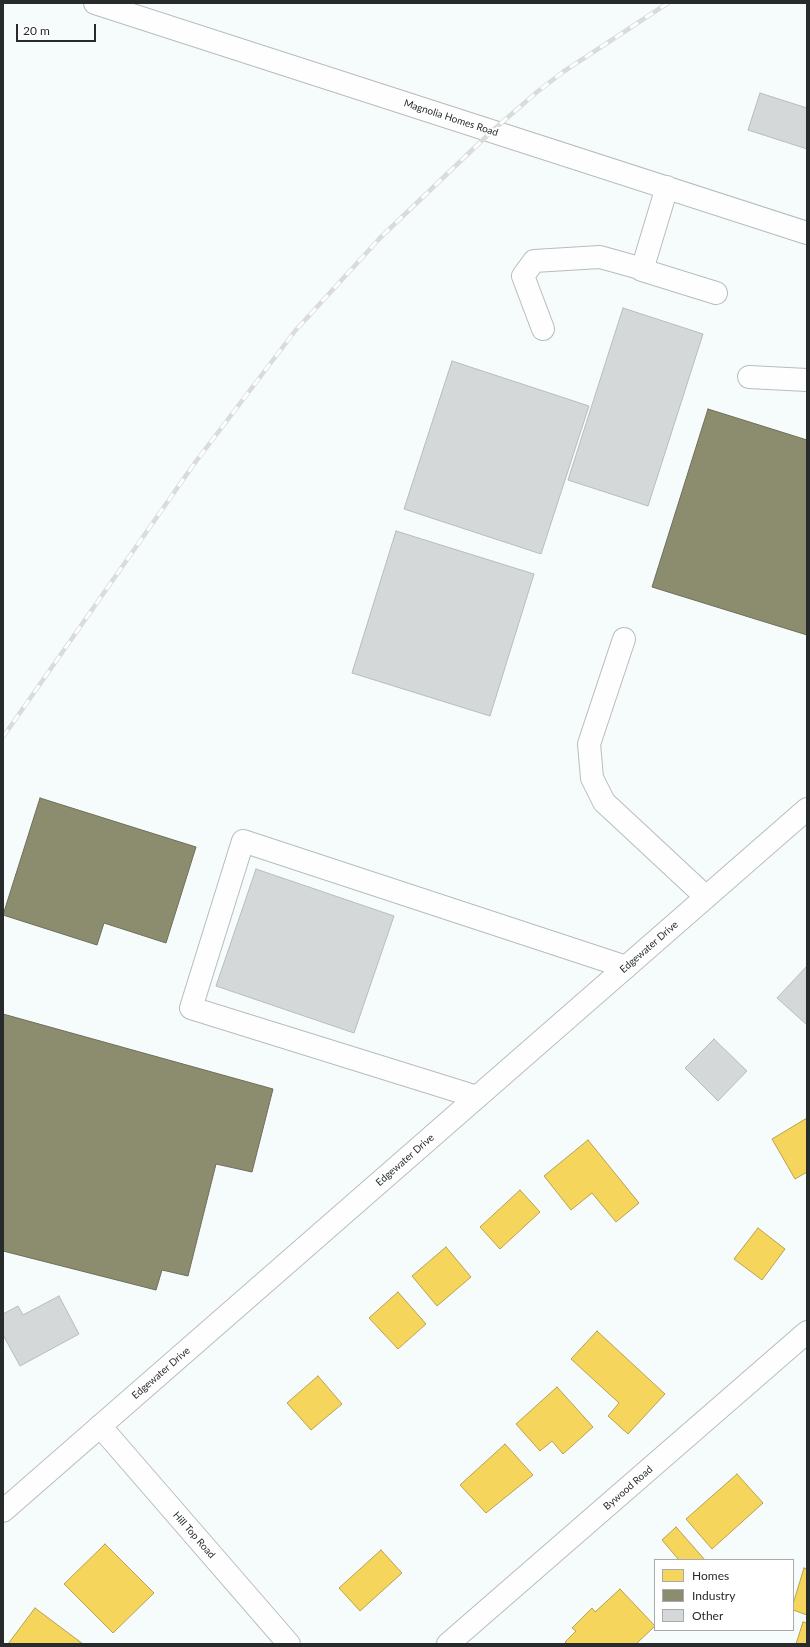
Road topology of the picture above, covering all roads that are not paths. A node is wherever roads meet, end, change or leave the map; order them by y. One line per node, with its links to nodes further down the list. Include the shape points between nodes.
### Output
1 (96, 3): 2 (street, Magnolia Homes Road)
2 (667, 187): 3 (street, Magnolia Homes Road); 4 (street)
3 (807, 233)
4 (643, 269): 5 (street); 6 (street, via 600,257 534,261 523,276)
5 (716, 293)
6 (543, 329)
7 (749, 377): 8 (street)
8 (807, 380)
9 (624, 639): 11 (street, via 589,744 592,778 604,802)
10 (807, 809): 11 (street, Edgewater Drive)
11 (706, 897): 12 (street, Edgewater Drive)
12 (626, 967): 13 (street, Edgewater Drive); 13 (street, via 243,841 191,1008)
13 (477, 1097): 15 (street, Edgewater Drive)
14 (807, 1332): 18 (street, Bywood Road)
15 (100, 1426): 16 (street, Edgewater Drive); 17 (street, Hill Top Road)
16 (3, 1511)
17 (289, 1644)
18 (448, 1644)

